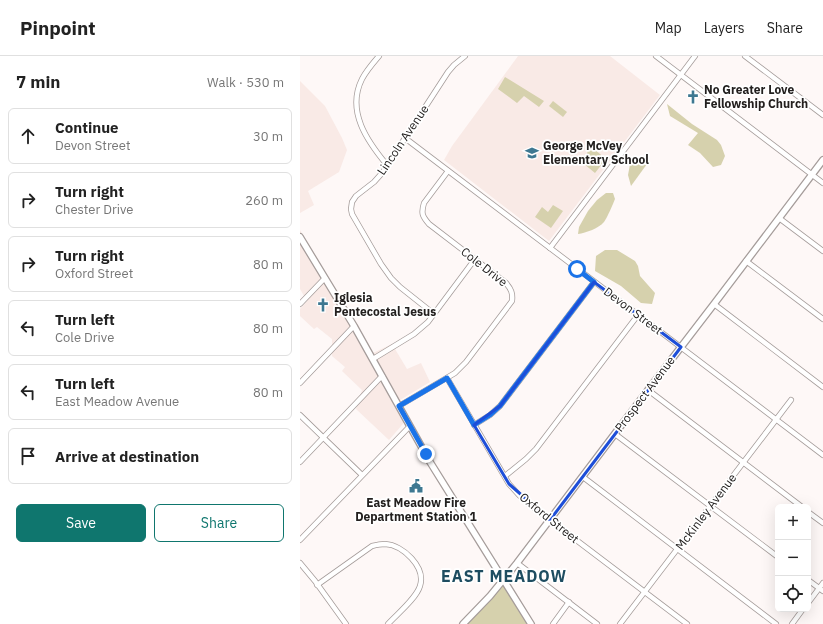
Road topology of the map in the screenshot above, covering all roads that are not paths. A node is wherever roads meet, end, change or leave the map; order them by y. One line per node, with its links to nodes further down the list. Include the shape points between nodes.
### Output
1 (378, 56): 10 (street, via 362,80 356,101 361,126)
2 (465, 56): 8 (street, Lincoln Avenue, via 448,72)
3 (656, 56): 6 (street)
4 (695, 56): 6 (street)
5 (745, 56): 7 (street)
6 (680, 75): 12 (street); 16 (street)
7 (823, 115)
8 (405, 138): 10 (street, Lincoln Avenue); 11 (street, Devon Street)
9 (823, 160): 12 (street, Prospect Avenue)
10 (387, 165): 24 (street, Lincoln Avenue, via 374,182 356,196 352,202 352,214 391,278)
11 (448, 171): 16 (street, Devon Street); 18 (street, Cole Drive, via 424,203 423,216 429,224)
12 (812, 174): 13 (street); 14 (street, Prospect Avenue)
13 (823, 183)
14 (779, 218): 17 (street); 19 (street, Prospect Avenue)
15 (300, 237): 20 (street)
16 (550, 248): 21 (street, Devon Street)
17 (823, 251)
18 (475, 259): 24 (street); 31 (street, Cole Drive, via 509,286 513,295 512,301 466,362)
19 (746, 261): 23 (street, Prospect Avenue); 26 (street)
20 (325, 278): 22 (street); 27 (street)
21 (594, 282): 25 (street, Devon Street); 39 (street, via 500,406)
22 (300, 304)
23 (714, 304): 28 (street, Prospect Avenue); 33 (street)
24 (434, 314): 29 (street, via 414,334)
25 (638, 315): 28 (street, Devon Street); 47 (street, via 536,449)
26 (823, 319)
27 (354, 326): 29 (street); 32 (street)
28 (681, 347): 34 (street, Prospect Avenue); 38 (street, Devon Street)
29 (373, 359): 30 (street)
30 (382, 376): 36 (street); 42 (street)
31 (447, 378): 36 (street, Cole Drive); 39 (street, Oxford Street)
32 (300, 383)
33 (823, 387)
34 (648, 390): 41 (street, Prospect Avenue); 45 (street)
35 (791, 400): 38 (street, McKinley Avenue)
36 (399, 406): 40 (street)
37 (300, 415): 42 (street)
38 (776, 419): 43 (street, Devon Street); 45 (street, McKinley Avenue)
39 (474, 425): 47 (street, Oxford Street)
40 (410, 426): 46 (street); 59 (street)
41 (615, 434): 48 (street, Prospect Avenue); 50 (street)
42 (323, 437): 44 (street); 46 (street)
43 (823, 455)
44 (300, 462)
45 (743, 463): 49 (street); 50 (street, McKinley Avenue)
46 (362, 475): 54 (street)
47 (506, 476): 52 (street, Oxford Street, via 519,495)
48 (583, 477): 52 (street, Prospect Avenue); 55 (street)
49 (798, 504)
50 (710, 506): 55 (street, McKinley Avenue); 56 (street)
51 (811, 514): 53 (street)
52 (550, 520): 58 (street, Prospect Avenue); 64 (street, Oxford Street)
53 (823, 523)
54 (300, 540)
55 (677, 549): 64 (street, McKinley Avenue); 76 (street)
56 (775, 555)
57 (300, 563): 62 (street)
58 (517, 563): 59 (street, Prospect Avenue); 66 (street)
59 (504, 581): 70 (street, Prospect Avenue); 71 (street)
60 (811, 582): 63 (street)
61 (823, 583): 63 (street)
62 (317, 585): 68 (street); 69 (street, via 372,546 394,546 415,562 421,574 421,583 412,599)
63 (821, 590): 65 (street)
64 (644, 592): 74 (street, McKinley Avenue); 75 (street, Oxford Street)
65 (811, 600)
66 (569, 602): 72 (street); 73 (street)
67 (801, 612): 77 (street)
68 (346, 624)
69 (388, 624)
70 (463, 624)
71 (531, 624)
72 (552, 624)
73 (597, 624)
74 (620, 624)
75 (687, 624)
76 (776, 624)
77 (792, 624)

